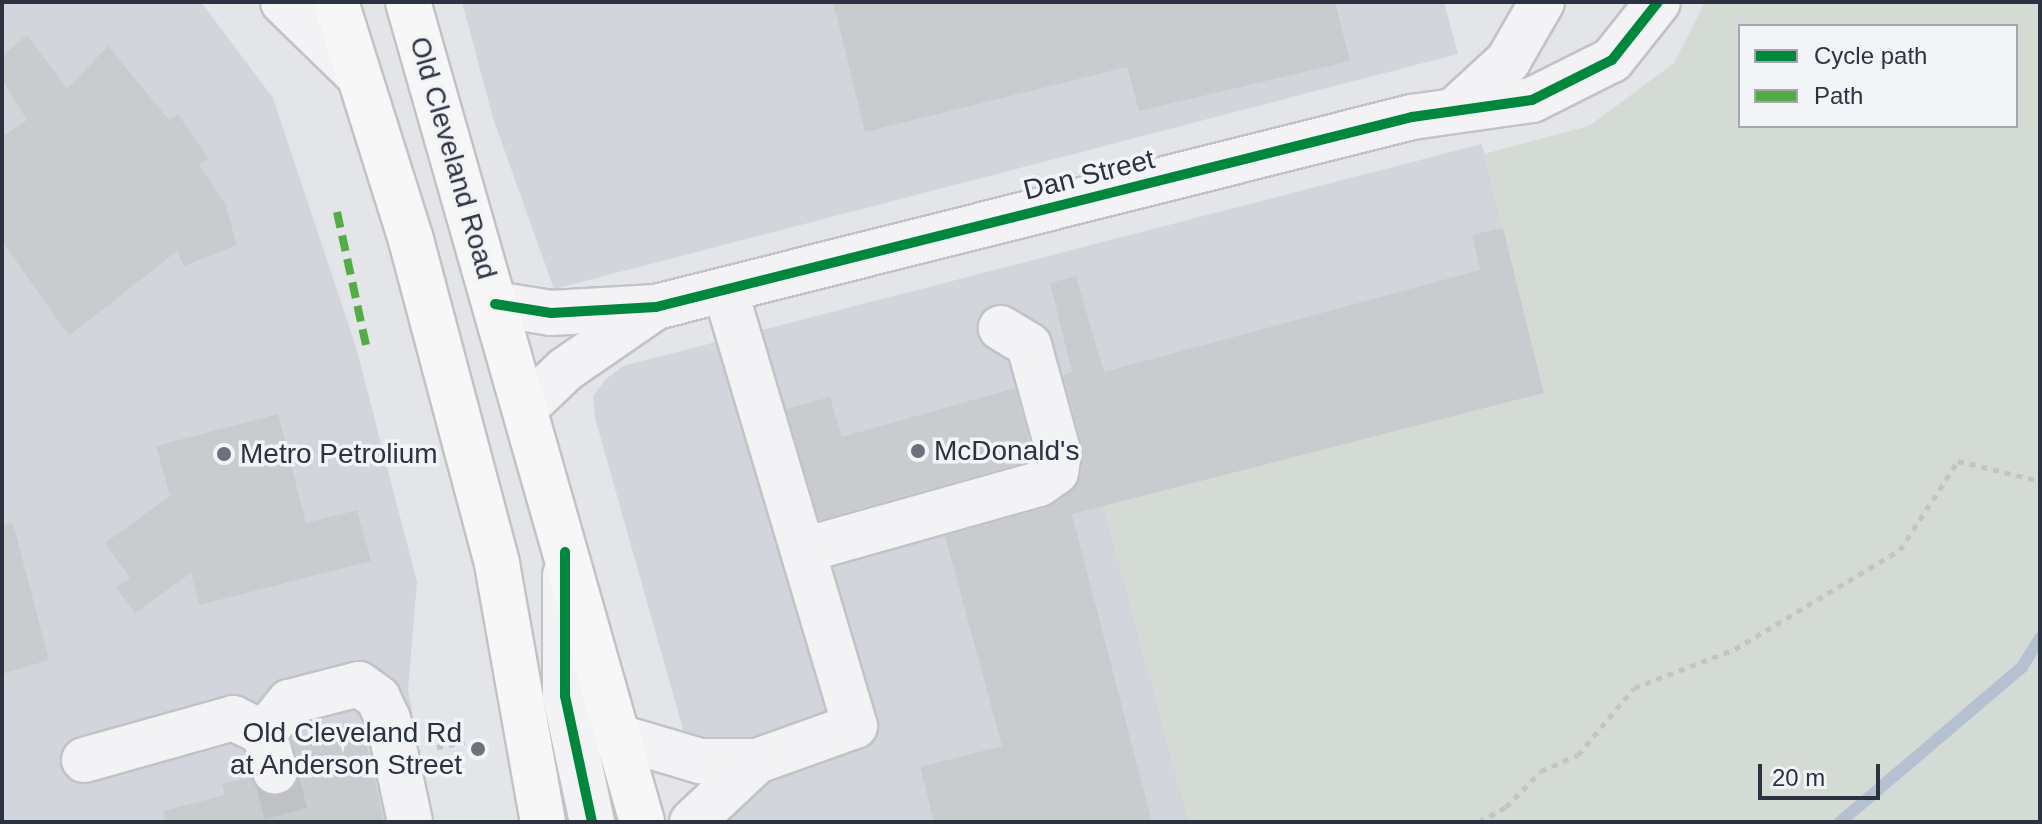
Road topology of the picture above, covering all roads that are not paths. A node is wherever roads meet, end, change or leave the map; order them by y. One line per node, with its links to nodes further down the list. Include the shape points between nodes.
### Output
1 (283, 2): 6 (street)
2 (336, 2): 6 (main road)
3 (408, 2): 9 (main road, Old Cleveland Road)
4 (1542, 2): 7 (street, Dan Street, via 1508,61)
5 (1658, 2): 7 (street, Dan Street, via 1632,41 1583,80 1532,100)
6 (355, 72): 19 (main road, via 411,240 497,564)
7 (1459, 106): 8 (street, Dan Street)
8 (725, 291): 10 (street, Dan Street); 13 (street)
9 (495, 304): 10 (street, Dan Street, via 551,313); 12 (main road, Old Cleveland Road)
10 (656, 307): 12 (street, Dan Street, via 566,369)
11 (1001, 328): 13 (street, via 1029,345 1059,454 1056,472 1015,491)
12 (525, 408): 14 (main road, Old Cleveland Road)
13 (804, 550): 17 (street, via 855,726)
14 (565, 552): 15 (main road, Old Cleveland Road); 20 (street, via 565,696)
15 (616, 736): 17 (street, via 700,761); 21 (main road, Old Cleveland Road)
16 (84, 760): 18 (street, via 233,718 270,752 289,702 359,684 378,698 388,719)
17 (757, 761): 22 (street)
18 (410, 822)
19 (543, 822)
20 (592, 822)
21 (642, 822)
22 (692, 822)

